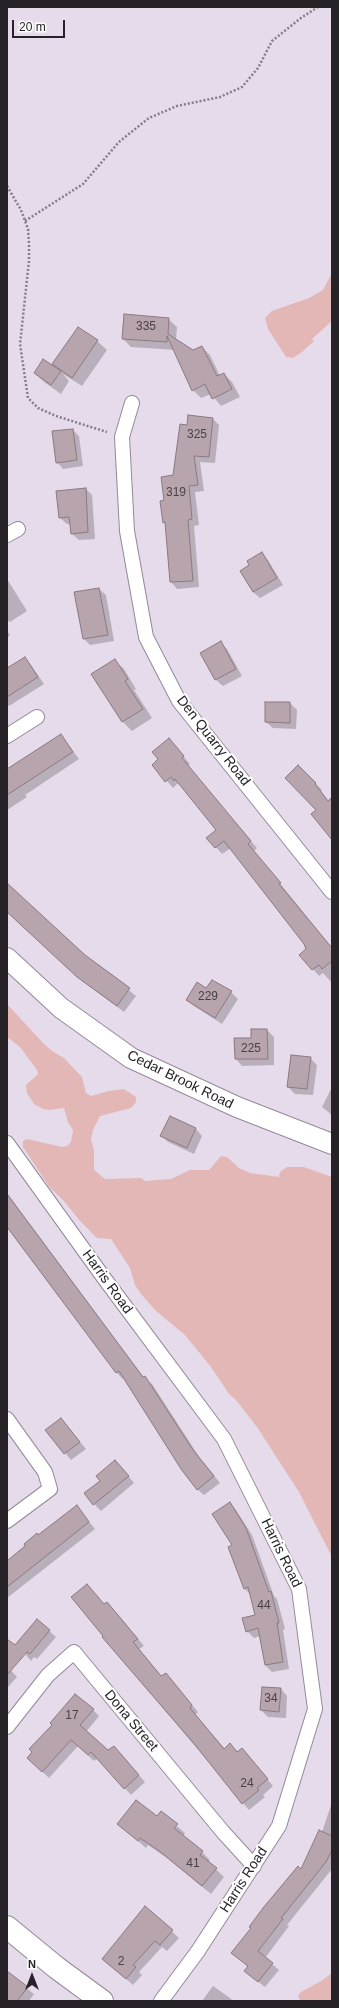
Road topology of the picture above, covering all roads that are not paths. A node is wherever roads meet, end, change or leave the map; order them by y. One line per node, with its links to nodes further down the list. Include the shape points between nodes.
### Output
1 (132, 403): 4 (street, Den Quarry Road, via 122,437 127,531 146,638 179,700)
2 (37, 717): 3 (street)
3 (7, 736)
4 (332, 892)
5 (7, 958): 7 (street, Cedar Brook Road, via 61,1008 131,1058 237,1107)
6 (7, 1143): 11 (street, Harris Road, via 224,1438 299,1588 315,1709 279,1826)
7 (332, 1144)
8 (7, 1419): 9 (street, via 45,1472 50,1489)
9 (7, 1521)
10 (7, 1727): 11 (street, Dona Street, via 48,1675 74,1652)
11 (254, 1866): 14 (street, Harris Road, via 198,1951)
12 (10, 1932): 13 (main road)
13 (102, 2001)
14 (161, 2001)

